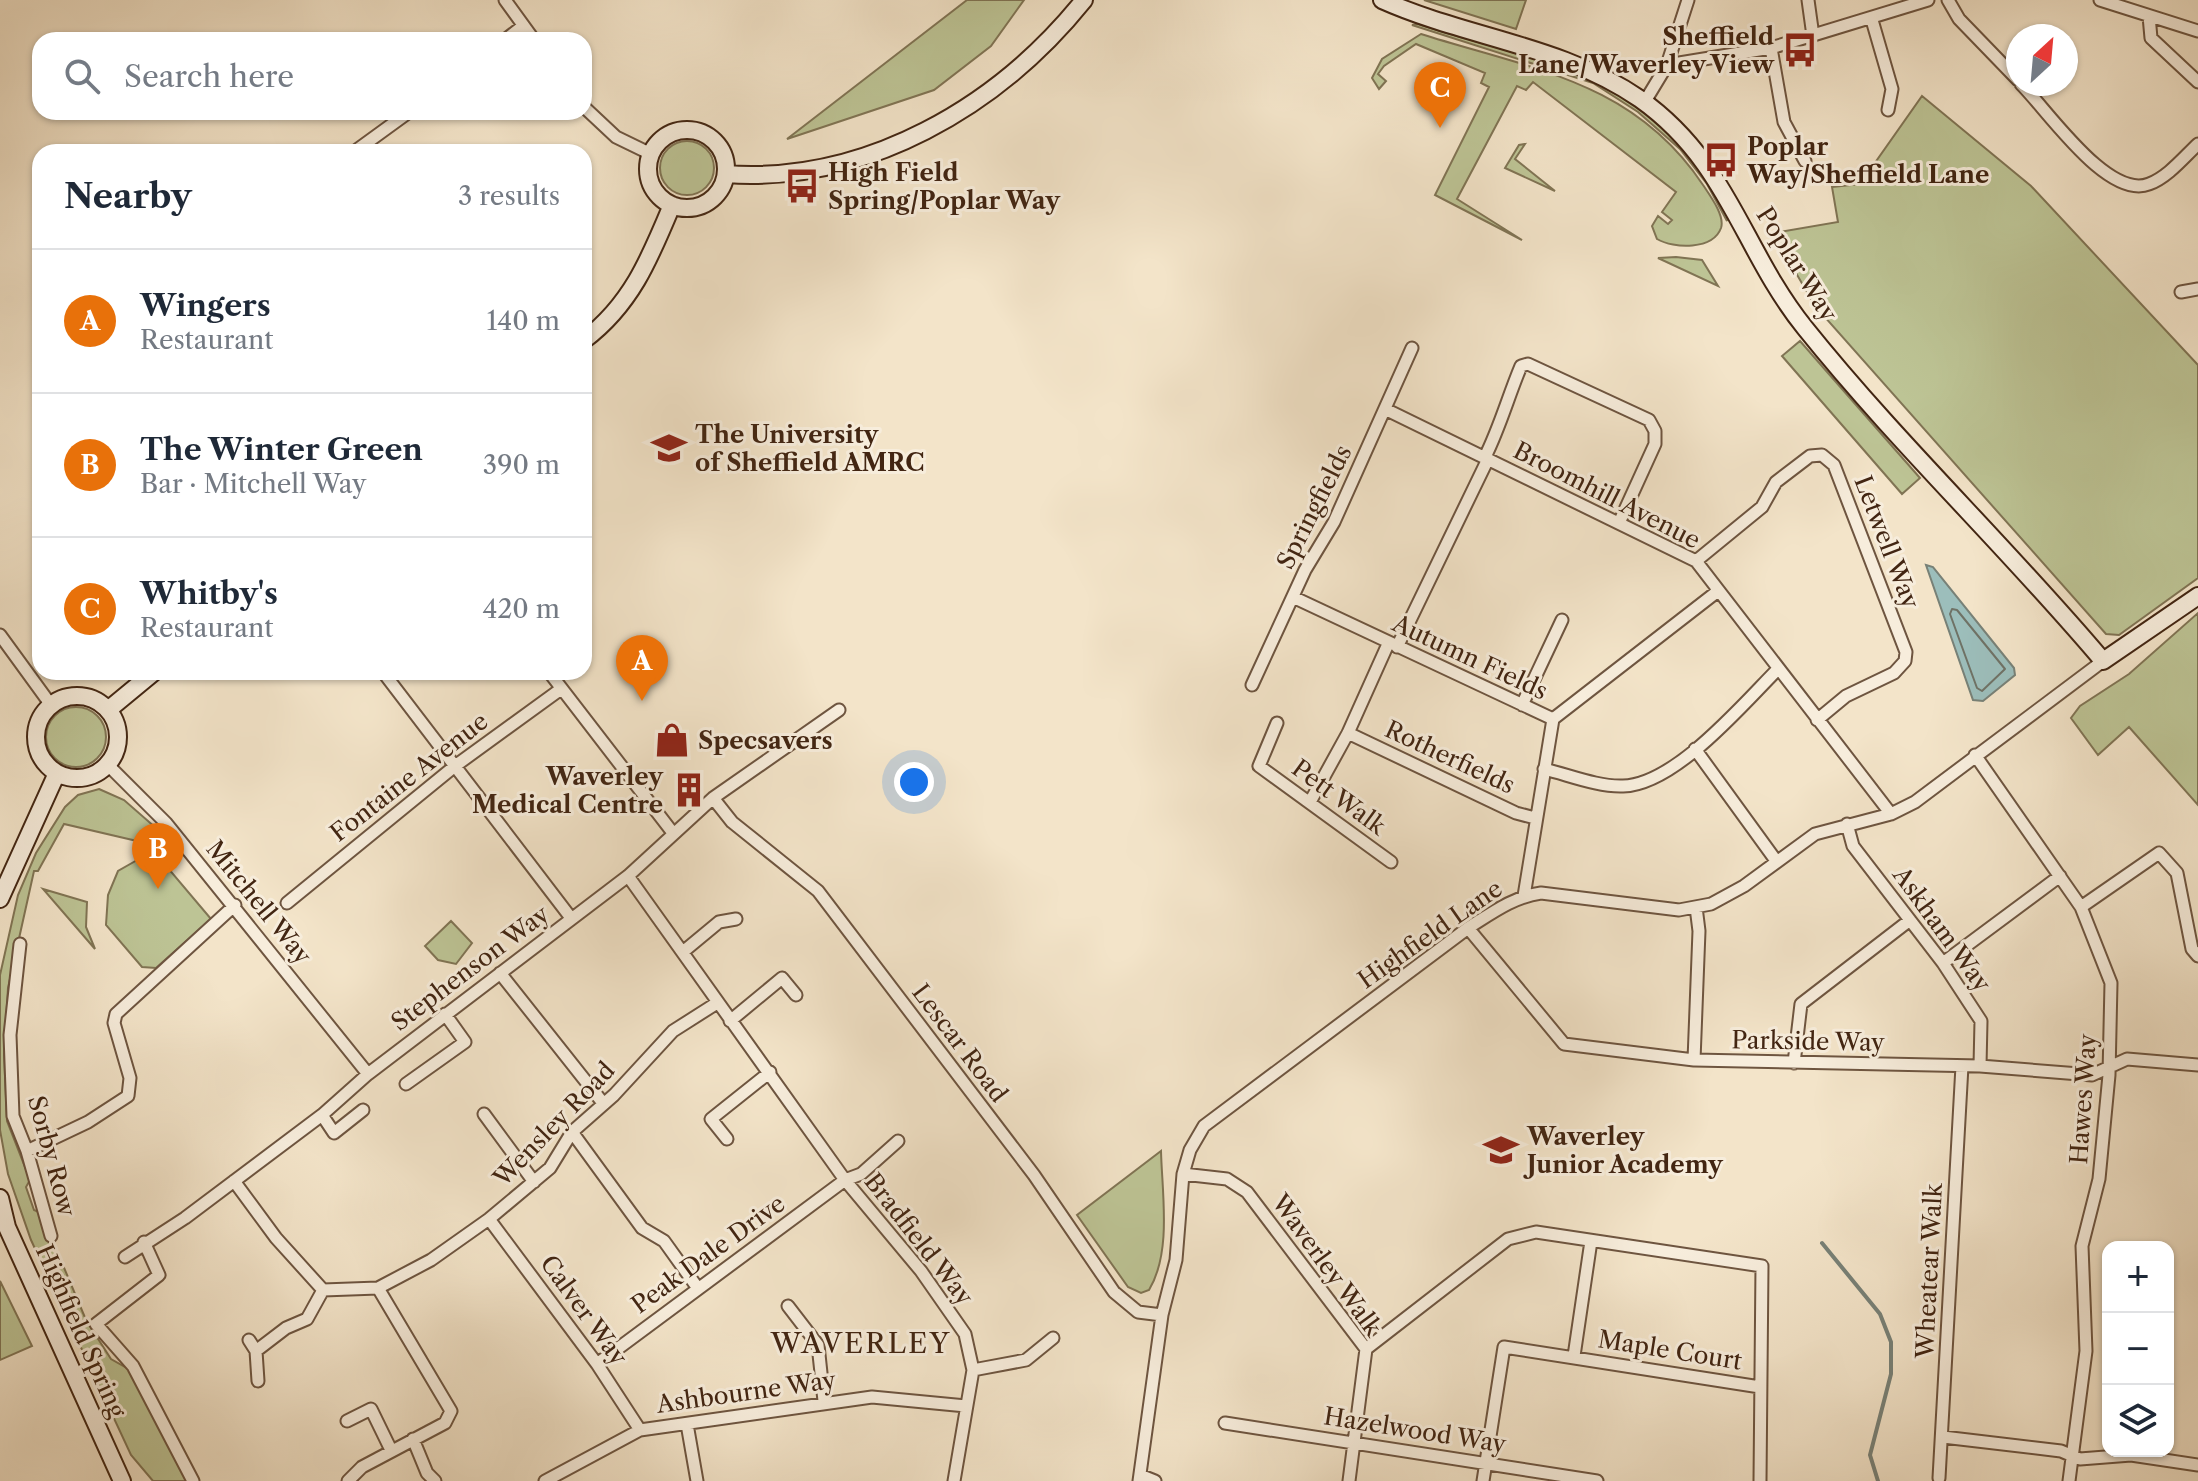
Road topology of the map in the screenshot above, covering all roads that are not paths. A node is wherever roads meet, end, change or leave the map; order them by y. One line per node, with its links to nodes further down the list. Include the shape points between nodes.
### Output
1 (505, 0): 13 (street)
2 (1075, 0): 12 (main road)
3 (1084, 0): 12 (main road)
4 (1382, 0): 23 (main road, Poplar Way, via 1573,62)
5 (1688, 0): 19 (street)
6 (1808, 0): 17 (street)
7 (1928, 0): 11 (street)
8 (1948, 0): 20 (street, via 1959,19)
9 (2100, 0): 10 (street)
10 (2149, 16): 14 (street); 21 (street, via 2151,38)
11 (1872, 20): 17 (street); 24 (street, via 1892,89)
12 (1066, 22): 31 (main road, via 965,111 892,147 798,174)
13 (523, 26): 15 (street); 16 (street)
14 (2198, 31)
15 (515, 32)
16 (528, 32)
17 (1813, 36): 18 (street)
18 (1771, 48): 19 (street); 30 (street, via 1784,122)
19 (1667, 65): 23 (street)
20 (2006, 68)
21 (2198, 82)
22 (2033, 96): 28 (street, via 2097,167 2124,185 2136,187 2158,179)
23 (1644, 103): 47 (main road, Poplar Way, via 1711,168 1803,325)
24 (1888, 110)
25 (592, 114): 29 (street, via 616,137)
26 (398, 120): 27 (street)
27 (365, 144)
28 (2198, 144)
29 (651, 154): 31 (main road, via 669,135 700,132 722,151); 32 (main road, via 653,190)
30 (1805, 161)
31 (726, 174): 32 (main road, via 707,203)
32 (672, 205): 35 (main road, via 642,276 619,309)
33 (2198, 289): 34 (street)
34 (2181, 292)
35 (592, 333)
36 (1412, 348): 37 (street, Springfields)
37 (1387, 410): 38 (street, Broomhill Avenue); 43 (street, Springfields)
38 (1486, 458): 39 (street, Broomhill Avenue); 39 (street, via 1521,366 1528,364 1649,420 1655,444); 46 (street)
39 (1619, 523): 40 (street, Broomhill Avenue)
40 (1696, 561): 41 (street, Broomhill Avenue); 61 (street, Letwell Way, via 1762,507 1776,482 1810,456 1822,455 1834,465 1906,652 1894,673 1846,696)
41 (1718, 591): 48 (street, Broomhill Avenue); 60 (street)
42 (2198, 596): 47 (main road)
43 (1295, 598): 46 (street, Autumn Fields); 54 (street, Springfields)
44 (1562, 620): 57 (street)
45 (0, 635): 49 (street)
46 (1393, 645): 57 (street, Autumn Fields); 63 (street)
47 (2103, 661): 65 (street, Highfield Lane)
48 (1778, 669): 61 (street, Broomhill Avenue); 64 (street)
49 (32, 679)
50 (33, 680): 56 (street)
51 (144, 680): 58 (main road)
52 (389, 680): 67 (street)
53 (555, 680): 55 (street)
54 (1252, 685)
55 (561, 689): 67 (street, Fontaine Avenue); 75 (street)
56 (51, 705): 58 (main road, via 88,697); 69 (main road, via 39,719 36,746)
57 (1522, 705): 60 (street, Autumn Fields)
58 (108, 710): 66 (main road, via 118,740)
59 (839, 710): 70 (street, Stephenson Way)
60 (1553, 719): 68 (street, Autumn Fields)
61 (1817, 720): 72 (street, Broomhill Avenue)
62 (1277, 723): 71 (street, Pett Walk, via 1259,766)
63 (1348, 733): 71 (street); 73 (street, Rotherfields)
64 (1695, 749): 68 (street, via 1653,779 1631,786); 77 (street)
65 (1975, 755): 72 (street, Highfield Lane); 79 (street, Hawes Way)
66 (108, 765): 69 (main road, via 86,778); 83 (street, Mitchell Way)
67 (455, 766): 82 (street, Fontaine Avenue); 86 (street)
68 (1544, 769): 73 (street, Autumn Fields)
69 (57, 773): 81 (main road)
70 (713, 798): 75 (street, Stephenson Way); 130 (street, Lescar Road, via 732,822 818,891 1034,1175 1114,1292 1138,1312)
71 (1310, 802): 76 (street, Pett Walk)
72 (1891, 814): 74 (street, Highfield Lane)
73 (1535, 818): 80 (street, Autumn Fields)
74 (1847, 824): 77 (street, Highfield Lane, via 1815,834); 88 (street, Askham Way, via 1853,846)
75 (673, 833): 78 (street, Stephenson Way)
76 (1391, 862)
77 (1777, 862): 84 (street, Highfield Lane, via 1744,886)
78 (628, 876): 86 (street, Stephenson Way); 91 (street, Bradfield Way)
79 (2060, 876): 85 (street, Hawes Way); 93 (street)
80 (1524, 896): 84 (street, Highfield Lane, via 1541,893 1679,910); 89 (street, Highfield Lane)
81 (0, 899)
82 (287, 903)
83 (235, 905): 106 (street, Mitchell Way); 115 (street, via 114,1018 130,1078 128,1096)
84 (1696, 907): 99 (street)
85 (2081, 907): 92 (street, via 2159,853 2177,873 2192,949); 104 (street, Hawes Way, via 2111,983)
86 (571, 918): 94 (street, Stephenson Way)
87 (736, 919): 91 (street, via 719,922)
88 (1910, 920): 93 (street, Askham Way); 100 (street, via 1801,1004)
89 (1468, 928): 99 (street, Parkside Way, via 1564,1044); 116 (street, Highfield Lane, via 1204,1126)
90 (20, 944): 115 (street, Sorby Row, via 9,1066 13,1116)
91 (684, 951): 96 (street, Bradfield Way)
92 (2198, 956)
93 (1943, 963): 103 (street, Askham Way, via 1981,1021)
94 (500, 973): 97 (street, Stephenson Way); 108 (street)
95 (796, 995): 98 (street, via 782,978)
96 (717, 1003): 98 (street, Bradfield Way); 108 (street, Wensley Road, via 673,1031)
97 (445, 1014): 106 (street, Stephenson Way); 107 (street, via 465,1042)
98 (730, 1021): 105 (street, Bradfield Way)
99 (1694, 1060): 100 (street, Parkside Way)
100 (1794, 1063): 102 (street, Parkside Way)
101 (2198, 1065): 104 (street, Parkside Way, via 2127,1059)
102 (1962, 1066): 103 (street, Parkside Way); 146 (street, Wheatear Walk)
103 (1980, 1066): 104 (street, Parkside Way, via 2092,1075)
104 (2110, 1068): 150 (street, Hawes Way, via 2099,1179 2082,1246 2086,1351)
105 (770, 1072): 113 (street, via 711,1119); 117 (street, Bradfield Way)
106 (368, 1074): 111 (street, Stephenson Way)
107 (406, 1084)
108 (603, 1103): 112 (street, Wensley Road)
109 (363, 1110): 111 (street, via 334,1133)
110 (484, 1114): 119 (street)
111 (322, 1115): 118 (street, Stephenson Way)
112 (572, 1132): 119 (street, Wensley Road, via 550,1168); 126 (street, via 642,1228 664,1241)
113 (727, 1139)
114 (898, 1141): 117 (street, Bradfield Way, via 861,1174)
115 (27, 1151): 122 (street, Sorby Row)
116 (1183, 1174): 130 (street, Highfield Lane, via 1176,1260); 133 (street, Waverley Walk, via 1227,1179 1247,1192)
117 (845, 1180): 126 (street, Peak Dale Drive); 137 (street, Bradfield Way, via 921,1271 965,1334)
118 (234, 1181): 124 (street, Stephenson Way); 128 (street)
119 (534, 1182): 121 (street, Wensley Road)
120 (0, 1198): 155 (main road, Highfield Spring, via 7,1227)
121 (489, 1219): 127 (street, Wensley Road, via 431,1260); 136 (street, Calver Way)
122 (51, 1236)
123 (1591, 1241): 133 (street, via 1536,1232 1508,1239); 135 (street); 139 (street, via 1762,1266)
124 (144, 1242): 125 (street, Stephenson Way); 156 (street, via 159,1275 96,1324 133,1366)
125 (125, 1257)
126 (697, 1287): 136 (street, Peak Dale Drive)
127 (378, 1288): 128 (street, Wensley Road); 147 (street, via 451,1411 445,1423)
128 (323, 1290): 134 (street, via 307,1319)
129 (788, 1306): 140 (street, via 818,1345)
130 (1162, 1315): 153 (street, Highfield Lane)
131 (1053, 1338): 137 (street, via 1026,1360)
132 (249, 1340): 134 (street)
133 (1366, 1349): 148 (street, Waverley Walk)
134 (256, 1351): 138 (street)
135 (1574, 1356): 139 (street, Maple Court); 151 (street, Maple Court, via 1504,1347)
136 (597, 1364): 145 (street, Calver Way)
137 (973, 1370): 141 (street, Bradfield Way)
138 (258, 1381)
139 (1760, 1387): 166 (street)
140 (824, 1401): 141 (street, Ashbourne Way, via 872,1397); 144 (street, Ashbourne Way)
141 (966, 1406): 161 (street, Bradfield Way)
142 (347, 1421): 149 (street, via 371,1409)
143 (1225, 1423): 148 (street, Hazelwood Way)
144 (687, 1424): 145 (street, Ashbourne Way); 160 (street)
145 (640, 1430): 159 (street, Ashbourne Way)
146 (1943, 1437): 150 (street); 154 (street, Wheatear Walk)
147 (413, 1439): 149 (street); 158 (street)
148 (1356, 1441): 151 (street, Hazelwood Way); 163 (street, Waverley Walk)
149 (391, 1450): 157 (street)
150 (2071, 1454): 152 (street, via 2092,1460 2131,1455); 167 (street, Hawes Way)
151 (1485, 1464): 164 (street); 165 (street, Hazelwood Way)
152 (2198, 1465)
153 (1139, 1478): 162 (street)
154 (1939, 1478)
155 (122, 1481)
156 (193, 1481)
157 (348, 1481)
158 (435, 1481)
159 (545, 1481)
160 (697, 1481)
161 (954, 1481)
162 (1155, 1481)
163 (1349, 1481)
164 (1483, 1481)
165 (1597, 1481)
166 (1760, 1481)
167 (2069, 1481)

